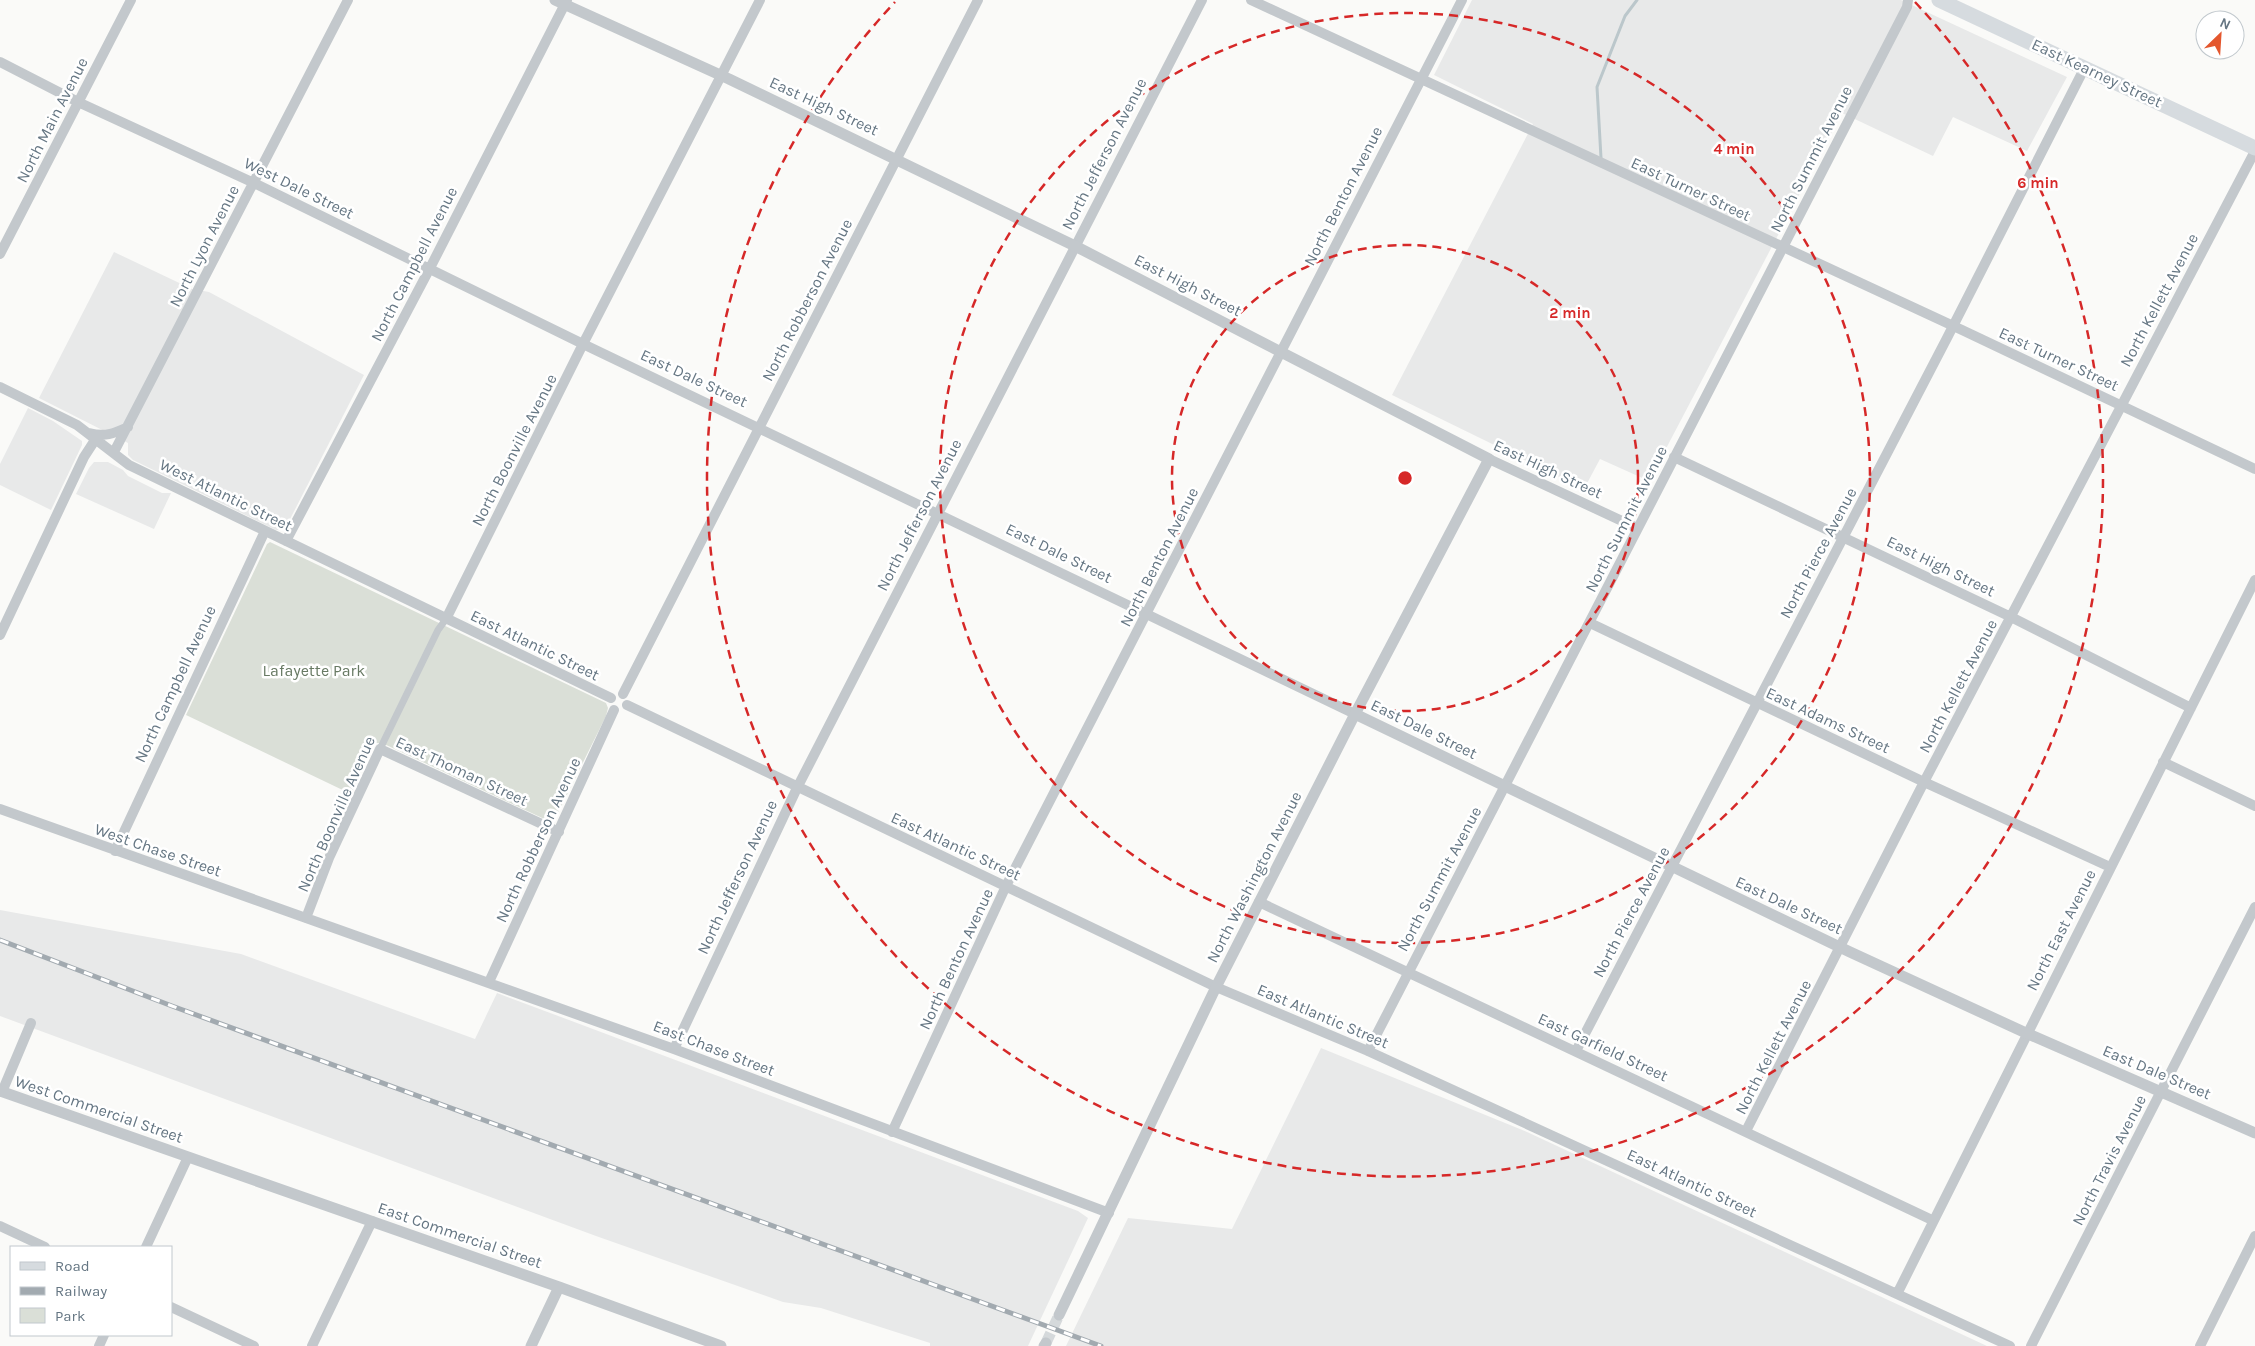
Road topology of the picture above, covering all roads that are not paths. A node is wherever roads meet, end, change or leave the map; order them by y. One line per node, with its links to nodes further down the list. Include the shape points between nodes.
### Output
1 (131, 0): 15 (street, North Main Avenue)
2 (348, 0): 18 (street, North Lyon Avenue)
3 (760, 0): 13 (street, North Boonville Avenue)
4 (978, 0): 17 (street, North Robberson Avenue)
5 (1202, 0): 19 (street, North Jefferson Avenue)
6 (1251, 0): 14 (street, East Turner Street)
7 (1462, 0): 14 (street, North Benton Avenue)
8 (1908, 0): 20 (street, North Summit Avenue)
9 (1939, 0): 12 (main road, East Kearney Street)
10 (563, 2): 13 (street, East High Street); 22 (street, North Campbell Avenue)
11 (0, 62): 15 (street, West Dale Street)
12 (2085, 67): 16 (main road, East Kearney Street); 23 (street, North Pierce Avenue)
13 (721, 76): 17 (street, East High Street); 24 (street, North Boonville Avenue)
14 (1420, 79): 20 (street, East Turner Street); 25 (street, North Benton Avenue)
15 (78, 102): 18 (street, West Dale Street); 21 (street, North Main Avenue)
16 (2255, 149): 27 (street, North Kellett Avenue)
17 (896, 158): 19 (street, East High Street); 29 (street, North Robberson Avenue)
18 (254, 183): 22 (street, West Dale Street); 28 (street, North Lyon Avenue)
19 (1075, 246): 25 (street, East High Street); 36 (street, North Jefferson Avenue)
20 (1782, 248): 23 (street, East Turner Street); 33 (street, North Summit Avenue)
21 (0, 254)
22 (430, 268): 24 (street, West Dale Street); 40 (street, North Campbell Avenue)
23 (1953, 326): 27 (street, East Turner Street); 39 (street, North Pierce Avenue)
24 (583, 344): 29 (street, East Dale Street); 44 (street, North Boonville Avenue)
25 (1281, 351): 34 (street, East High Street); 42 (street, North Benton Avenue)
26 (0, 387): 30 (street, West Atlantic Street)
27 (2120, 404): 35 (street, East Turner Street); 43 (street, North Kellett Avenue)
28 (128, 426): 30 (street, via 101,436); 32 (street, North Lyon Avenue)
29 (759, 427): 36 (street, East Dale Street); 47 (street, North Robberson Avenue)
30 (86, 432): 31 (street, West Atlantic Street)
31 (94, 440): 32 (street, West Atlantic Street); 46 (street)
32 (114, 452): 38 (street, West Atlantic Street, via 129,465)
33 (1674, 457): 37 (street, North Summit Avenue); 39 (street, East High Street)
34 (1489, 459): 37 (street, East High Street); 53 (street, North Washington Avenue)
35 (2255, 469)
36 (939, 513): 42 (street, East Dale Street); 58 (street, North Jefferson Avenue)
37 (1638, 528): 45 (street, North Summit Avenue)
38 (265, 531): 40 (street, West Atlantic Street); 62 (street, North Campbell Avenue)
39 (1843, 536): 43 (street, East High Street); 49 (street, North Pierce Avenue)
40 (286, 541): 44 (street, West Atlantic Street)
41 (2255, 580): 51 (street, North East Avenue)
42 (1147, 613): 53 (street, East Dale Street); 65 (street, North Benton Avenue)
43 (2011, 617): 51 (street, East High Street); 56 (street, North Kellett Avenue)
44 (446, 619): 48 (street, East Atlantic Street); 54 (street, North Boonville Avenue)
45 (1590, 623): 49 (street, East Adams Street); 57 (street, North Summit Avenue)
46 (0, 635)
47 (623, 694): 48 (street, via 615,694); 50 (street)
48 (611, 698): 52 (street, via 610,706)
49 (1756, 703): 56 (street, East Adams Street); 64 (street, North Pierce Avenue)
50 (627, 705): 52 (street, via 622,710); 58 (street, East Atlantic Street)
51 (2191, 708): 55 (street, North East Avenue)
52 (614, 710): 61 (street, North Robberson Avenue)
53 (1355, 714): 57 (street, East Dale Street); 66 (street, North Washington Avenue)
54 (380, 749): 61 (street, East Thoman Street); 68 (street, North Boonville Avenue, via 329,858)
55 (2163, 762): 59 (street); 63 (street, North East Avenue)
56 (1924, 782): 63 (street, East Adams Street); 69 (street, North Kellett Avenue)
57 (1504, 787): 64 (street, East Dale Street); 70 (street, North Summit Avenue)
58 (797, 788): 65 (street, East Atlantic Street); 75 (street, North Jefferson Avenue)
59 (2255, 806)
60 (0, 810): 62 (street, West Chase Street)
61 (559, 832): 71 (street, North Robberson Avenue)
62 (115, 852): 68 (street, West Chase Street)
63 (2110, 867): 74 (street, North East Avenue)
64 (1672, 868): 69 (street, East Dale Street); 76 (street, North Pierce Avenue)
65 (1006, 886): 72 (street, East Atlantic Street); 81 (street, North Benton Avenue)
66 (1260, 902): 70 (street, East Garfield Street); 72 (street, North Washington Avenue)
67 (2255, 907): 78 (street, North Travis Avenue)
68 (306, 918): 71 (street, East Chase Street)
69 (1840, 947): 74 (street, East Dale Street); 80 (street, North Kellett Avenue)
70 (1407, 972): 76 (street, East Garfield Street); 77 (street, North Summit Avenue)
71 (490, 982): 75 (street, East Chase Street)
72 (1216, 986): 77 (street, East Atlantic Street); 84 (street, North Washington Avenue)
73 (31, 1023): 79 (street)
74 (2026, 1033): 78 (street, East Dale Street); 85 (street, North East Avenue)
75 (674, 1048): 81 (street, East Chase Street)
76 (1576, 1051): 80 (street, East Garfield Street)
77 (1368, 1052): 92 (street, East Atlantic Street)
78 (2161, 1092): 82 (street, East Dale Street); 100 (street, North Travis Avenue)
79 (1, 1093): 83 (street, West Commercial Street)
80 (1746, 1131): 85 (street, East Garfield Street)
81 (892, 1132): 84 (street, East Chase Street)
82 (2255, 1133)
83 (188, 1157): 86 (street, East Commercial Street); 90 (street)
84 (1109, 1214): 94 (street, North Washington Avenue)
85 (1932, 1220): 92 (street, North East Avenue)
86 (372, 1221): 91 (street, East Commercial Street); 96 (street)
87 (0, 1226): 89 (street)
88 (2255, 1236): 101 (street)
89 (43, 1246)
90 (146, 1246)
91 (559, 1287): 97 (street); 98 (street, East Commercial Street)
92 (1897, 1294): 99 (street, East Atlantic Street)
93 (172, 1307): 95 (street)
94 (1059, 1315)
95 (254, 1346)
96 (312, 1346)
97 (531, 1346)
98 (721, 1346)
99 (2010, 1346)
100 (2031, 1346)
101 (2200, 1346)

